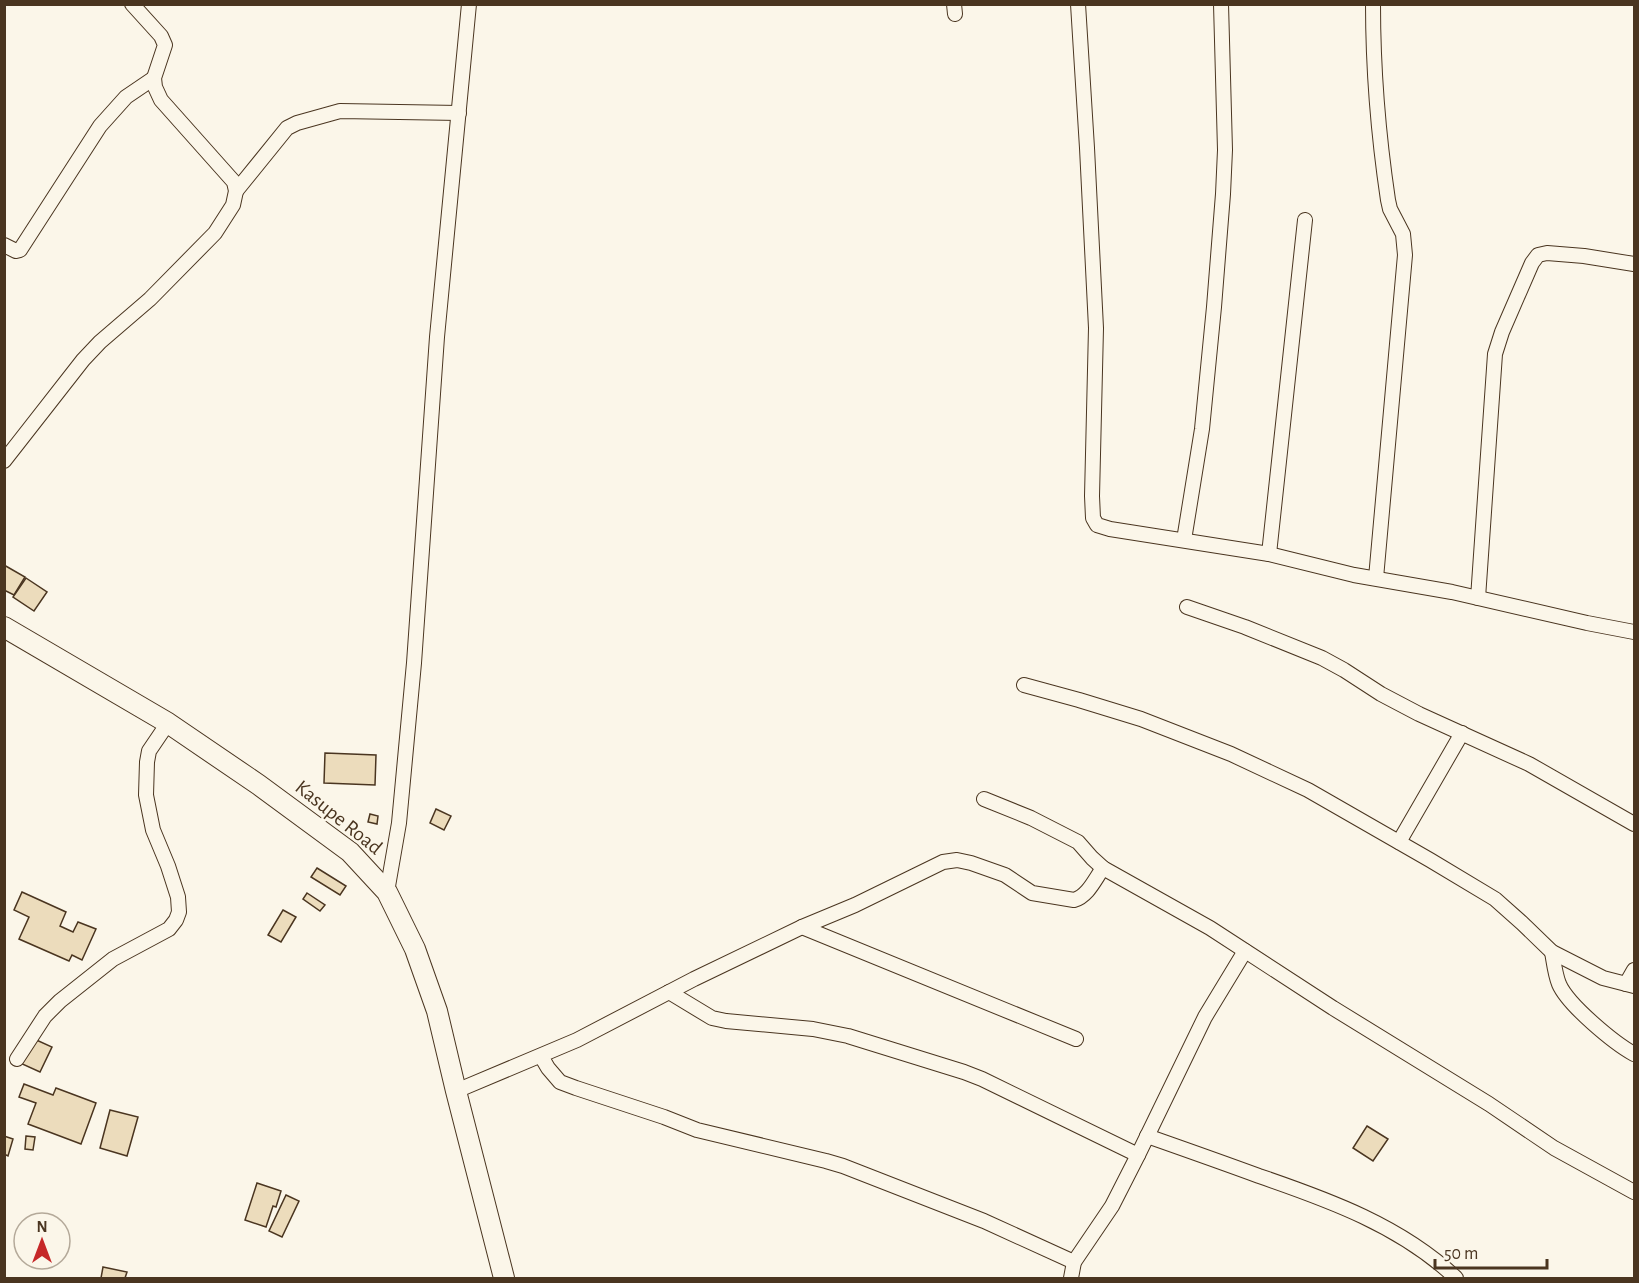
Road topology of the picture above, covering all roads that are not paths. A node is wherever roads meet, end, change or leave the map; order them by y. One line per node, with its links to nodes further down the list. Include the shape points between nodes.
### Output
1 (132, 4): 6 (street, via 165,45)
2 (469, 4): 7 (street)
3 (1078, 4): 13 (street, via 1096,328 1093,518 1100,527)
4 (1221, 4): 13 (street, via 1223,194 1202,429)
5 (1373, 4): 15 (street, via 1379,136 1388,200 1403,234 1405,255)
6 (154, 78): 8 (street, via 161,100 230,176); 10 (street, via 126,97 100,126 20,250)
7 (459, 113): 8 (street, via 340,111 297,123 287,128); 27 (street, via 437,337 404,777)
8 (236, 191): 12 (street, via 233,205 215,233 150,299 100,342)
9 (1305, 220): 14 (street)
10 (4, 246)
11 (1635, 264): 16 (street, via 1547,253 1538,255 1533,262 1495,354)
12 (7, 452)
13 (1184, 540): 14 (street)
14 (1269, 554): 15 (street)
15 (1376, 578): 16 (street)
16 (1478, 598): 19 (street)
17 (1187, 607): 22 (street, via 1322,658 1381,694)
18 (4, 627): 21 (street, Kasupe Road)
19 (1635, 632)
20 (1024, 686): 25 (street, via 1141,719 1231,754 1308,790)
21 (168, 723): 27 (street, Kasupe Road, via 350,852); 37 (street, via 149,751 146,795 153,830 178,897 176,920 170,929 113,959 60,1000)
22 (1462, 733): 24 (street, via 1539,770); 25 (street)
23 (984, 799): 26 (street, via 1078,842)
24 (1635, 824)
25 (1399, 843): 30 (street, via 1495,900)
26 (1103, 868): 28 (street, via 1085,894 1074,900 1032,893 996,871 950,860); 29 (street)
27 (387, 891): 38 (street, Kasupe Road, via 427,980)
28 (802, 927): 33 (street); 34 (street)
29 (1245, 951): 39 (street, via 1205,1017); 41 (street, via 1554,1148)
30 (1552, 952): 32 (street, via 1603,978); 35 (street, via 1556,975 1566,995 1623,1048)
31 (1635, 970): 32 (street)
32 (1630, 985)
33 (669, 992): 36 (street); 40 (street, via 726,1022 830,1032 964,1072)
34 (1076, 1039)
35 (1635, 1054)
36 (541, 1056): 38 (street); 42 (street, via 560,1082 697,1130 843,1166 984,1221)
37 (17, 1059)
38 (456, 1091): 43 (street, Kasupe Road)
39 (1147, 1136): 40 (street); 45 (street, via 1354,1212 1393,1233)
40 (1138, 1155): 42 (street, via 1112,1206)
41 (1635, 1192)
42 (1074, 1262): 44 (street)
43 (504, 1278)
44 (1071, 1278)
45 (1456, 1278)

